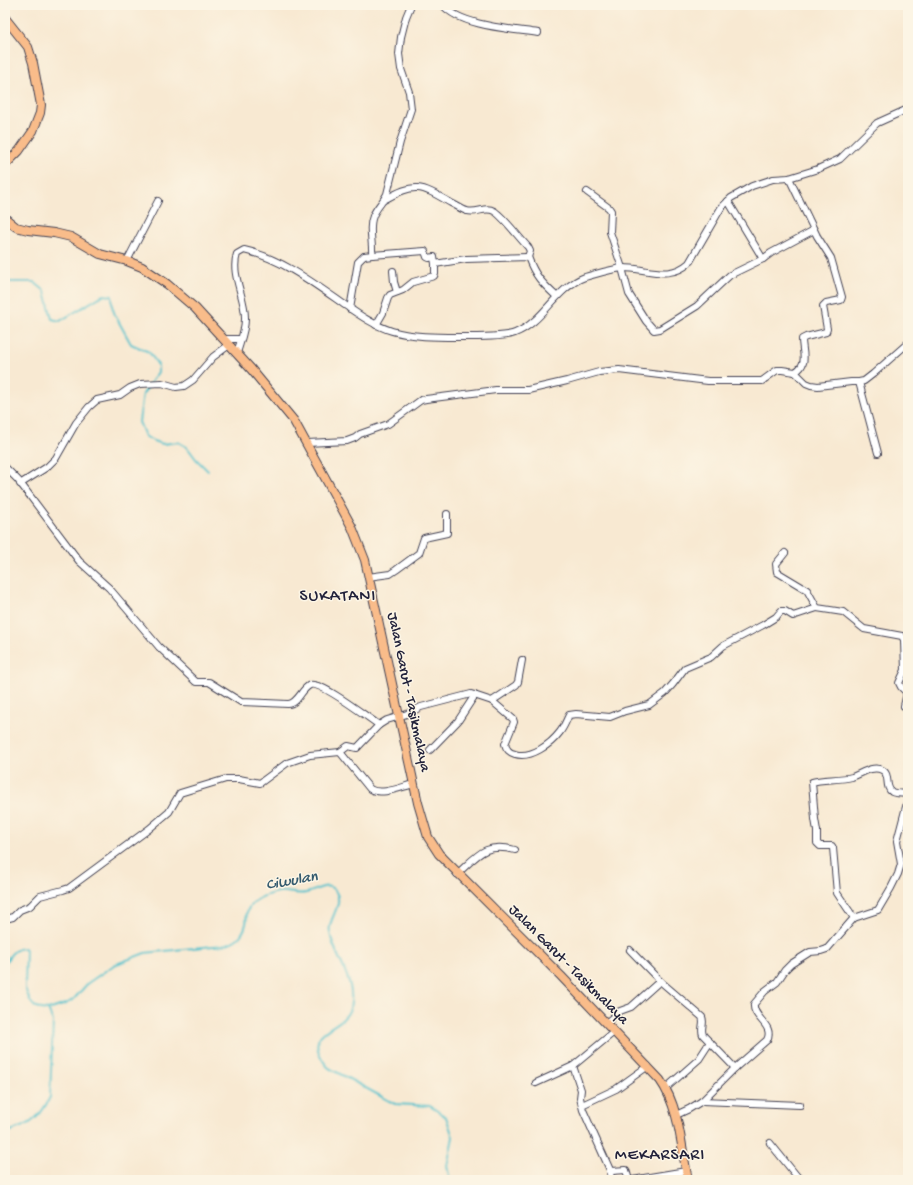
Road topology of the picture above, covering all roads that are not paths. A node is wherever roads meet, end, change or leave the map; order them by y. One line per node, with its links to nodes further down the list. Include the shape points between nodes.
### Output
1 (411, 5): 9 (street, via 401,37 399,54 412,109)
2 (443, 5): 4 (street, via 450,12 470,21)
3 (5, 18): 6 (main road, via 22,38 31,54 41,106 33,131)
4 (538, 33)
5 (908, 110): 7 (street, via 878,123 840,159 811,173)
6 (5, 165)
7 (788, 178): 11 (street, via 773,179 752,186); 13 (street)
8 (587, 192): 19 (street, via 611,210 610,232)
9 (384, 200): 14 (street, via 373,215 371,223); 15 (street, via 402,190 417,187 433,192 467,211 485,209 495,212 528,247)
10 (158, 201): 17 (street)
11 (728, 201): 16 (street); 19 (street, via 682,270 666,272)
12 (5, 218): 17 (main road, Jalan Garut - Tasikmalaya, via 20,228 71,237 100,254)
13 (814, 230): 16 (street); 29 (street, via 831,258 842,298 824,306 826,332 802,339 803,366)
14 (372, 255): 18 (street, via 425,251 427,258 434,257); 23 (street, via 364,256 358,262)
15 (528, 257): 18 (street, via 473,259); 22 (street, via 538,278)
16 (763, 259): 19 (street, via 730,275 692,310 654,330 629,294)
17 (127, 261): 26 (main road, Jalan Garut - Tasikmalaya, via 148,270 167,284)
18 (435, 264): 21 (street, via 434,276 413,282)
19 (622, 268): 22 (street, via 583,278)
20 (393, 271): 21 (street)
21 (397, 292): 24 (street, via 388,298)
22 (556, 296): 24 (street, via 533,322 514,334 440,337 392,331)
23 (350, 309): 24 (street); 25 (street, via 304,277 265,255 244,250 237,254 234,265 245,318)
24 (376, 324)
25 (240, 339): 26 (street); 28 (street)
26 (226, 342): 28 (main road, Jalan Garut - Tasikmalaya); 34 (street, via 193,380 184,386 176,387 162,383 135,385 120,395 102,398 92,404 76,423 56,458 47,467)
27 (908, 343): 30 (street)
28 (237, 353): 31 (main road, Jalan Garut - Tasikmalaya, via 294,421)
29 (795, 372): 30 (street, via 811,386); 31 (street, via 777,370 762,381 708,381 619,370 598,372 528,390 496,390 421,400 388,424 355,438 347,441)
30 (859, 382): 32 (street)
31 (307, 443): 37 (main road, Jalan Garut - Tasikmalaya, via 352,527 365,560)
32 (878, 454)
33 (5, 467): 34 (street)
34 (20, 484): 45 (street, via 79,561 109,588 159,646 196,682 209,682 241,702 288,704 292,704 308,686 318,685)
35 (447, 514): 37 (street, via 447,533 424,538 417,555 393,573)
36 (785, 552): 38 (street, via 776,564 777,572 807,590)
37 (368, 577): 44 (main road, Jalan Garut - Tasikmalaya)
38 (817, 608): 40 (street, via 843,612 864,629 902,636 905,670 899,683); 42 (street, via 793,616 781,611 763,625 723,646 711,657 684,668 665,693 649,705 610,717 569,715 558,734 531,754 515,754 506,747 514,721)
39 (522, 660): 42 (street, via 516,685)
40 (908, 693): 43 (street)
41 (475, 695): 42 (street); 44 (street, via 421,707); 46 (street, via 458,720)
42 (492, 700)
43 (904, 706)
44 (400, 715): 45 (street); 48 (main road, Jalan Garut - Tasikmalaya)
45 (379, 725): 47 (street, via 359,747 348,746)
46 (430, 750)
47 (340, 752): 48 (street, via 374,792); 54 (street, via 310,755 287,763 258,783 226,779 180,793 169,812 128,846 67,889 40,896 30,906)
48 (414, 784): 52 (main road, Jalan Garut - Tasikmalaya, via 431,844)
49 (908, 794): 53 (street, via 891,791 887,775 878,769 845,778 812,782 817,843 820,846 834,848 837,893)
50 (908, 799): 53 (street, via 897,841 901,864 898,874 878,910)
51 (515, 850): 52 (street, via 501,847 486,849)
52 (457, 874): 57 (main road, Jalan Garut - Tasikmalaya)
53 (854, 918): 62 (street, via 827,949 810,952 788,967 754,1004 754,1011 768,1030 769,1036)
54 (5, 919)
55 (630, 950): 56 (street)
56 (660, 981): 57 (street, via 631,1007 620,1011); 59 (street, via 702,1017 701,1029)
57 (606, 1023): 58 (main road, Jalan Garut - Tasikmalaya)
58 (614, 1032): 60 (street); 61 (main road, Jalan Garut - Tasikmalaya)
59 (710, 1042): 62 (street); 64 (street, via 699,1059)
60 (573, 1066): 63 (street); 66 (street, via 582,1090)
61 (648, 1066): 64 (main road, Jalan Garut - Tasikmalaya); 66 (street, via 616,1089)
62 (735, 1068): 65 (street)
63 (536, 1083)
64 (666, 1088): 68 (main road, Jalan Garut - Tasikmalaya)
65 (702, 1101): 67 (street); 68 (street)
66 (582, 1105): 70 (street)
67 (800, 1105)
68 (676, 1115): 71 (main road, Jalan Garut - Tasikmalaya)
69 (770, 1143): 76 (street)
70 (610, 1171): 72 (street); 73 (street, via 625,1170)
71 (686, 1171): 74 (street); 75 (main road, Jalan Garut - Tasikmalaya)
72 (611, 1180)
73 (629, 1180)
74 (632, 1180)
75 (688, 1180)
76 (800, 1180)

